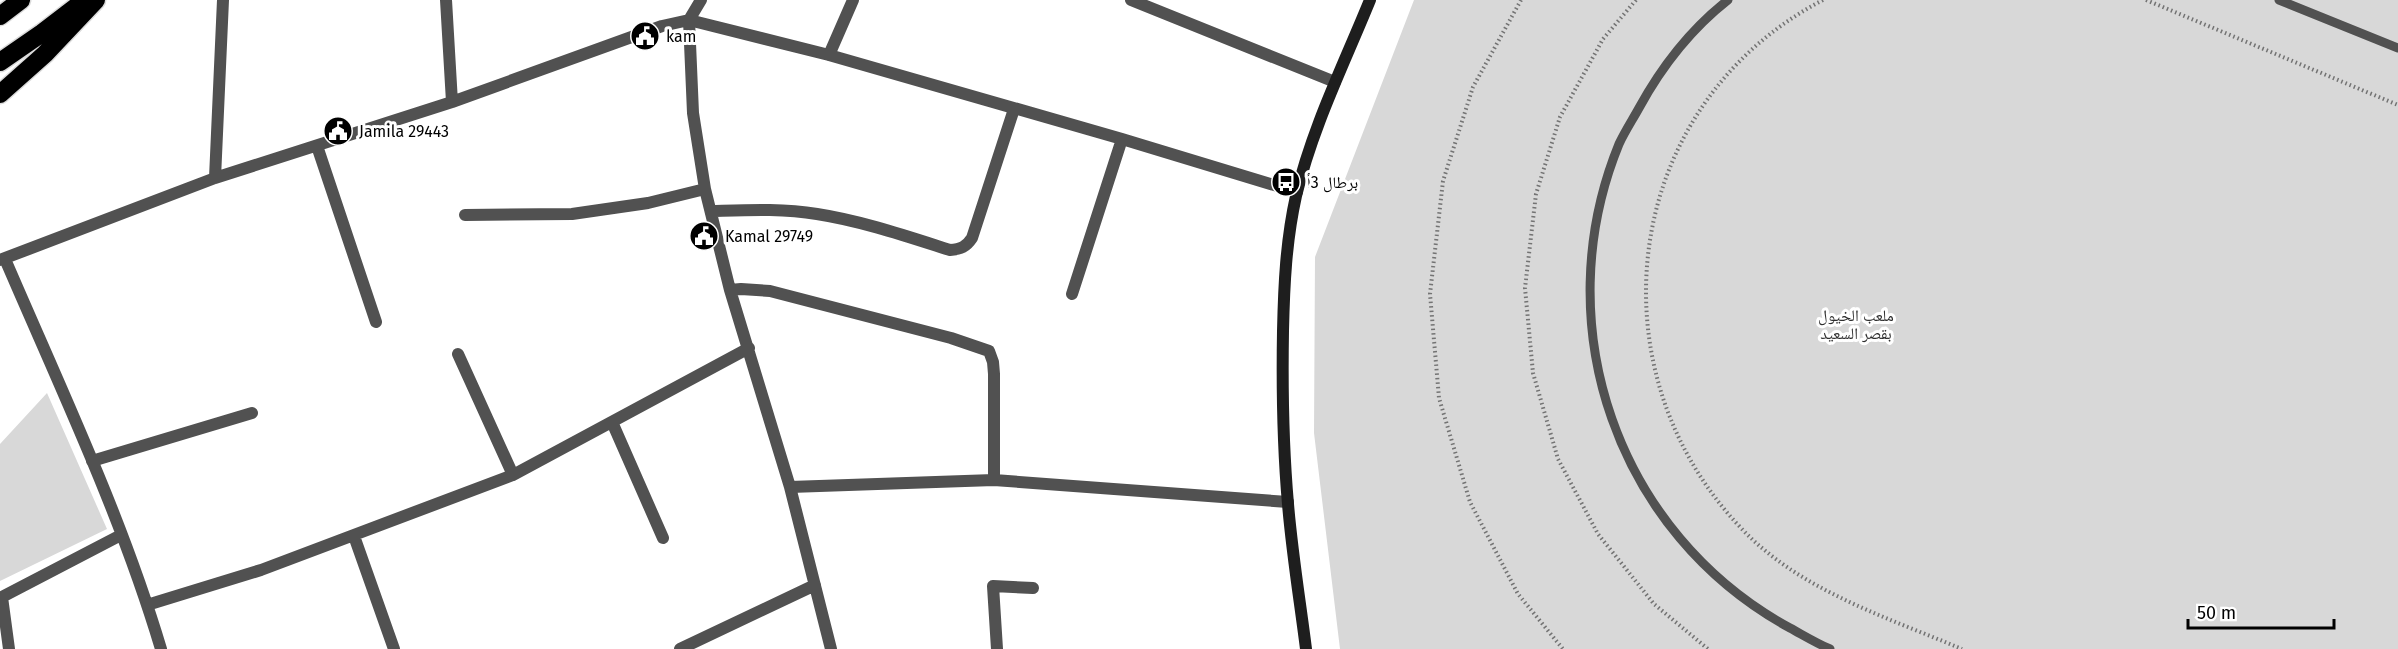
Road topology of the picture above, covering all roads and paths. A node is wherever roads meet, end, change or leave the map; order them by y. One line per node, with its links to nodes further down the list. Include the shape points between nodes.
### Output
1 (21, 0): 16 (highway)
2 (84, 0): 20 (highway)
3 (96, 0): 22 (highway)
4 (223, 0): 28 (street)
5 (446, 0): 23 (street)
6 (700, 0): 17 (street)
7 (853, 0): 19 (street)
8 (1131, 0): 15 (street)
9 (1370, 0): 21 (street)
10 (1521, 0): 59 (path, via 1473,87 1443,181 1430,294 1439,398 1470,502 1518,594)
11 (1728, 0): 60 (lane, via 1704,19 1657,75 1620,143 1598,210 1589,290 1596,364 1618,438 1647,493 1701,563 1758,610)
12 (1823, 0): 61 (path, via 1797,14 1745,56 1703,105 1671,164 1653,221 1646,280 1650,356 1669,420 1699,477 1742,529 1791,571 1850,602)
13 (2146, 0): 24 (path)
14 (2279, 0): 18 (lane)
15 (1160, 5): 21 (street)
16 (0, 16)
17 (689, 20): 19 (street); 23 (street, via 662,26); 29 (street, via 693,113)
18 (2398, 48)
19 (829, 55): 25 (street)
20 (0, 62)
21 (1335, 82): 30 (street)
22 (0, 94)
23 (452, 102): 27 (street)
24 (2398, 105)
25 (1014, 109): 26 (street); 31 (street, via 972,238 960,250 816,213)
26 (1122, 139): 30 (street); 35 (street)
27 (317, 146): 28 (street); 36 (street)
28 (215, 178): 33 (street)
29 (705, 189): 31 (street); 32 (street, via 648,203 572,214)
30 (1297, 192): 45 (street, via 1284,273 1283,414)
31 (711, 211): 34 (street)
32 (465, 215)
33 (2, 259): 41 (street)
34 (730, 290): 37 (street); 43 (street, via 770,291 989,351 994,374)
35 (1072, 294)
36 (376, 322)
37 (749, 348): 40 (street); 44 (street)
38 (458, 354): 42 (street)
39 (252, 413): 41 (street)
40 (612, 422): 42 (street); 48 (street)
41 (92, 461): 46 (street)
42 (513, 475): 47 (street)
43 (994, 480): 44 (street); 45 (street)
44 (790, 488): 49 (street)
45 (1288, 502): 58 (street)
46 (121, 535): 51 (street); 52 (street, via 2,597)
47 (354, 536): 51 (street, via 261,570); 54 (street)
48 (663, 538)
49 (815, 585): 55 (street); 56 (street)
50 (1033, 588): 57 (street, via 993,586)
51 (147, 604): 53 (street)
52 (9, 649)
53 (160, 649)
54 (394, 649)
55 (680, 649)
56 (831, 649)
57 (997, 649)
58 (1306, 649)
59 (1563, 649)
60 (1830, 649)
61 (1962, 649)

